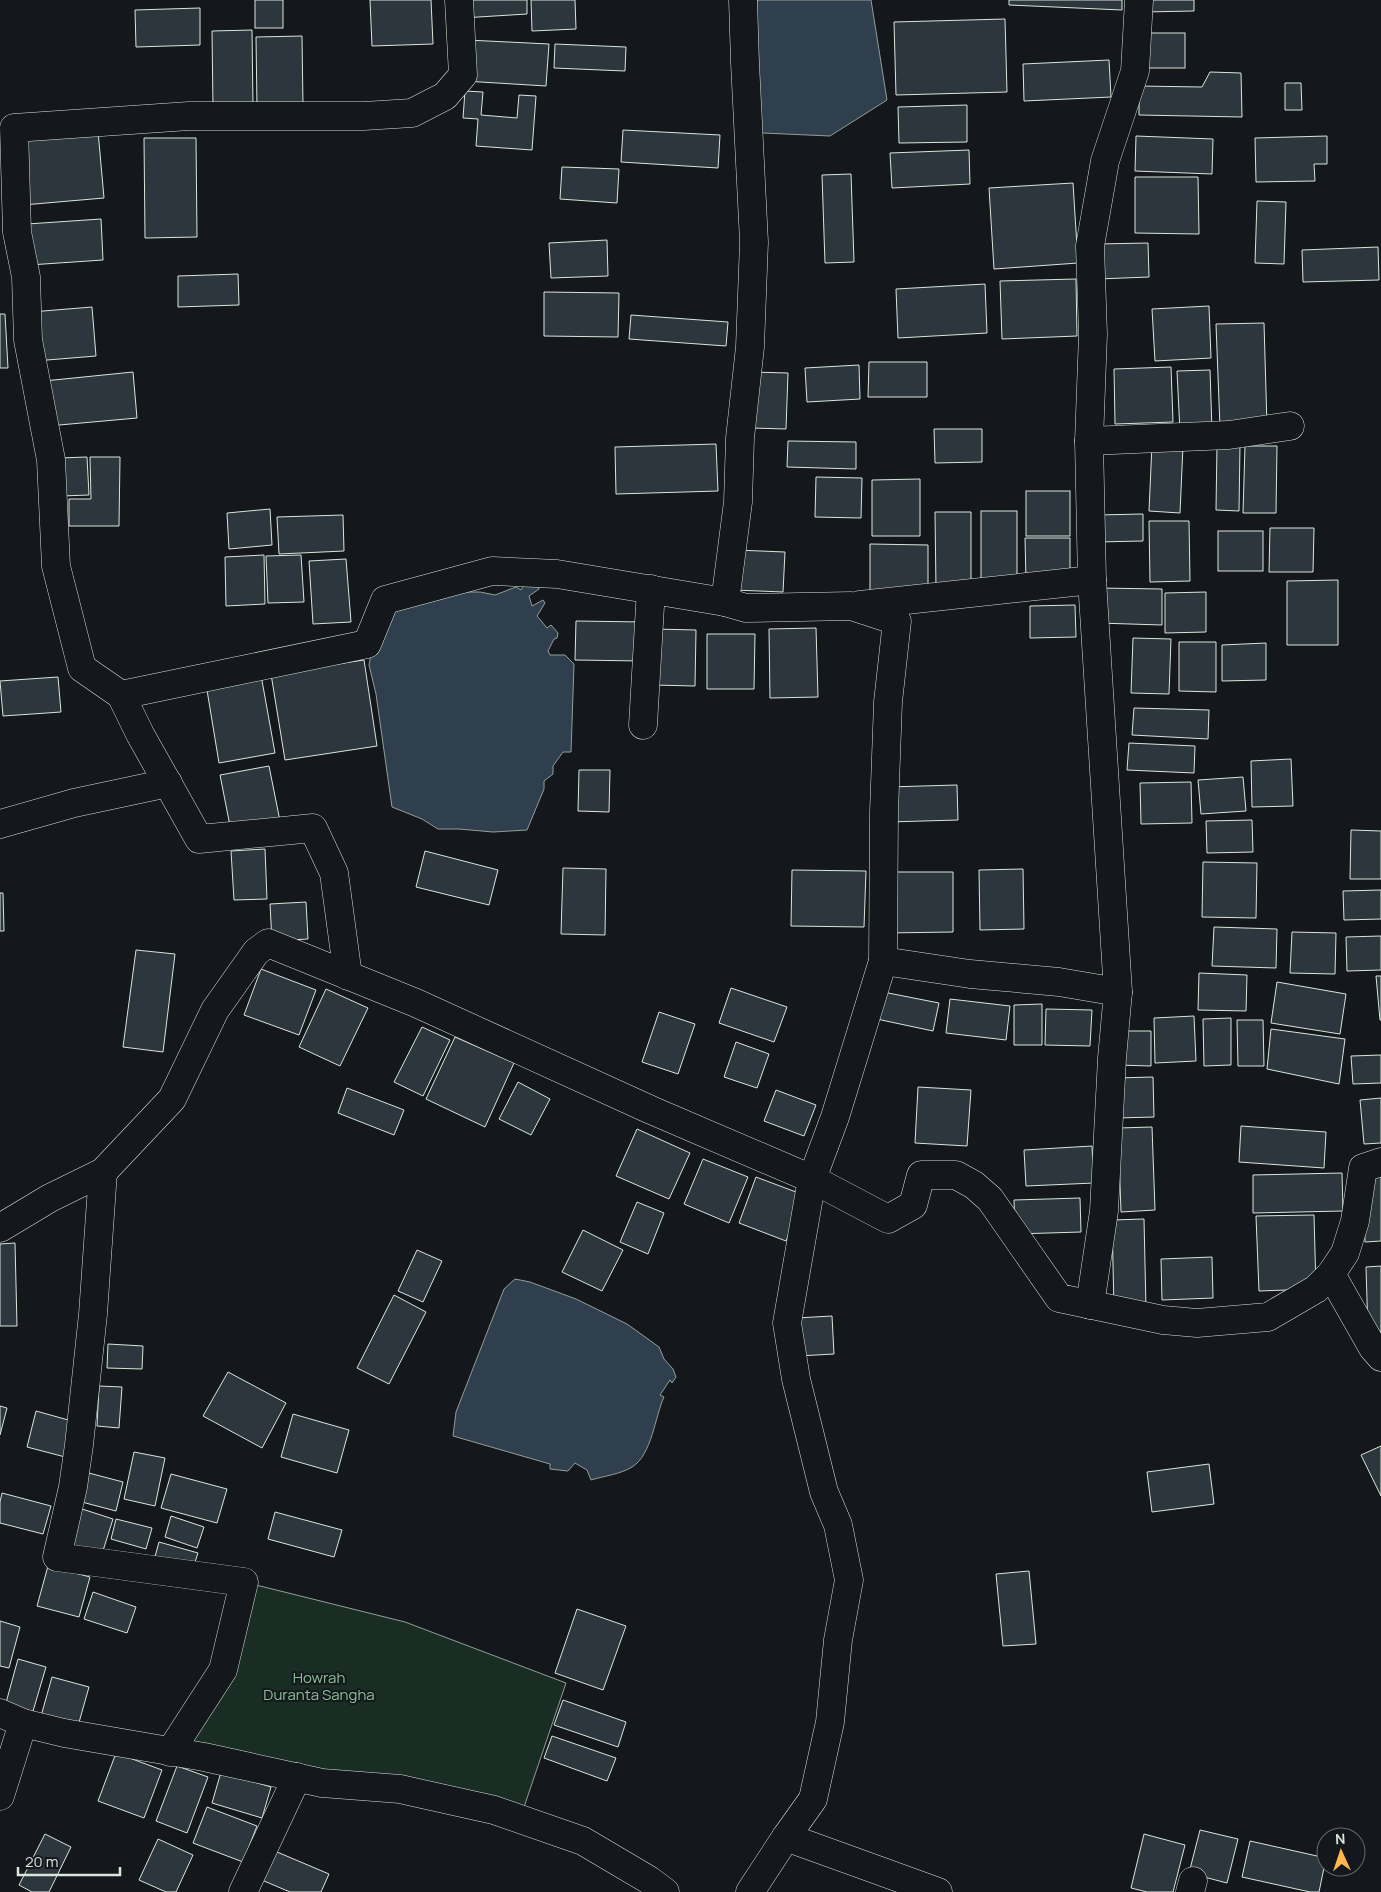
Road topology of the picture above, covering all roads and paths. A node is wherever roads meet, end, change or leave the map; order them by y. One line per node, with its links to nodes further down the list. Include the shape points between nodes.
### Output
1 (459, 0): 10 (street, via 462,75 445,96 412,113 189,116 14,128 17,232 26,277 28,340 51,460 56,566 82,668)
2 (744, 0): 8 (street, via 754,242 738,502)
3 (1139, 0): 5 (street, via 1135,72 1105,161 1090,246 1093,334)
4 (1290, 426): 5 (street, via 1229,435)
5 (1089, 441): 6 (street)
6 (1092, 580): 9 (street); 16 (street)
7 (651, 589): 8 (street); 10 (street, via 557,574 492,572 385,600 367,644); 11 (street)
8 (725, 602): 9 (street, via 746,608)
9 (851, 606): 14 (street, via 897,621 888,711)
10 (122, 696): 12 (street)
11 (643, 725)
12 (168, 783): 13 (street, via 74,802); 15 (street, via 198,839 313,828 334,873)
13 (0, 824)
14 (883, 961): 16 (street); 19 (street)
15 (348, 976): 18 (street, via 268,943 256,952 215,1010 172,1098); 19 (street, via 416,1003)
16 (1118, 992): 22 (street, via 1104,1211)
17 (1381, 1162): 21 (street, via 1362,1168 1355,1221 1345,1253)
18 (103, 1172): 20 (street); 25 (street, via 79,1445 57,1557 244,1582 223,1670)
19 (812, 1179): 22 (street, via 888,1219 913,1205 921,1175 956,1175 990,1199 1059,1298); 28 (street, via 787,1323 798,1388 824,1492 838,1525 849,1580 838,1640 830,1722 814,1799)
20 (0, 1228)
21 (1332, 1274): 22 (street, via 1316,1289 1268,1317 1172,1321); 23 (street)
22 (1090, 1305)
23 (1381, 1357)
24 (11, 1718): 25 (street, via 64,1733); 27 (street)
25 (170, 1752): 26 (street)
26 (297, 1777): 29 (street); 30 (street, via 322,1783 400,1790 494,1810 583,1841)
27 (2, 1789)
28 (786, 1837): 31 (street); 32 (street)
29 (243, 1892)
30 (665, 1892)
31 (750, 1892)
32 (938, 1892)

